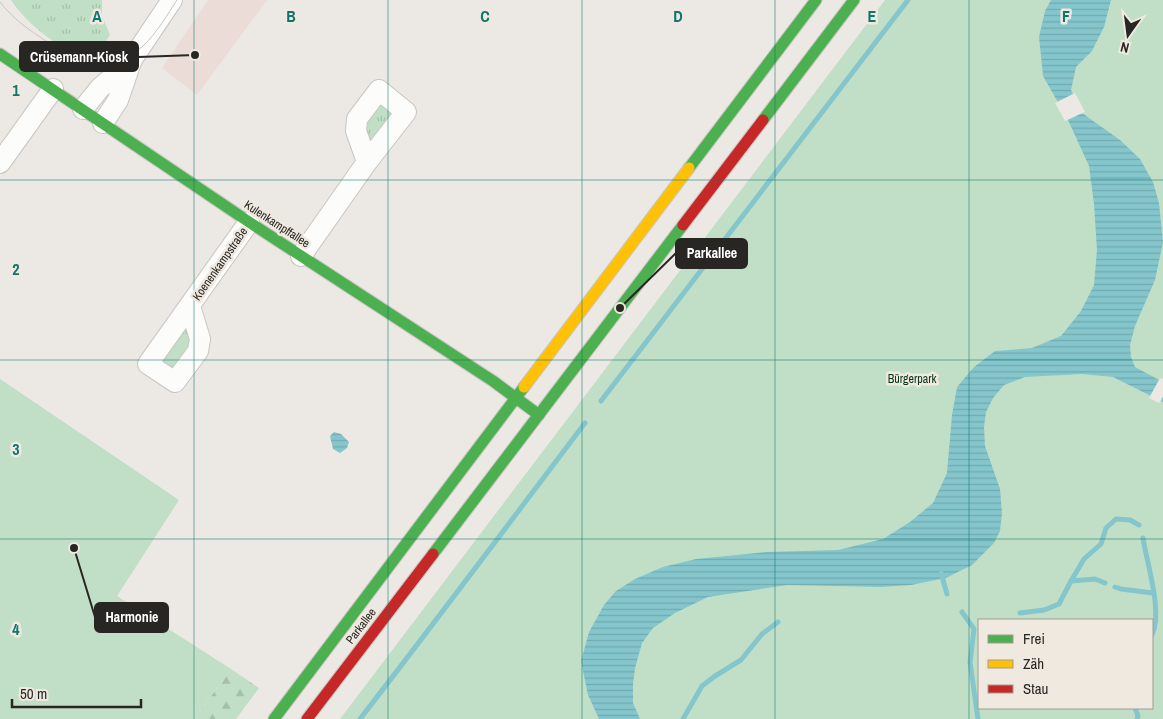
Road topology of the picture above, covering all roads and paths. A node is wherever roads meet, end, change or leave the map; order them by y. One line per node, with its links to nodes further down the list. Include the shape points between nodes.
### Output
1 (172, 0): 5 (street)
2 (816, 0): 14 (main road, Parkallee)
3 (854, 0): 15 (main road, Parkallee)
4 (0, 54): 6 (main road, Kulenkampffallee)
5 (131, 61): 7 (street, via 100,88); 8 (street, via 118,100)
6 (53, 89): 7 (main road, Kulenkampffallee); 10 (street)
7 (83, 110): 8 (main road, Kulenkampffallee)
8 (103, 123): 11 (main road, Kulenkampffallee)
9 (367, 162): 12 (street)
10 (0, 163)
11 (249, 222): 12 (main road, Kulenkampffallee); 13 (street, Koenenkampstraße)
12 (301, 256): 14 (main road, Kulenkampffallee)
13 (190, 306)
14 (516, 397): 15 (main road, Kulenkampffallee); 16 (main road, Parkallee)
15 (540, 415): 17 (main road, Parkallee)
16 (274, 719)
17 (307, 719)

